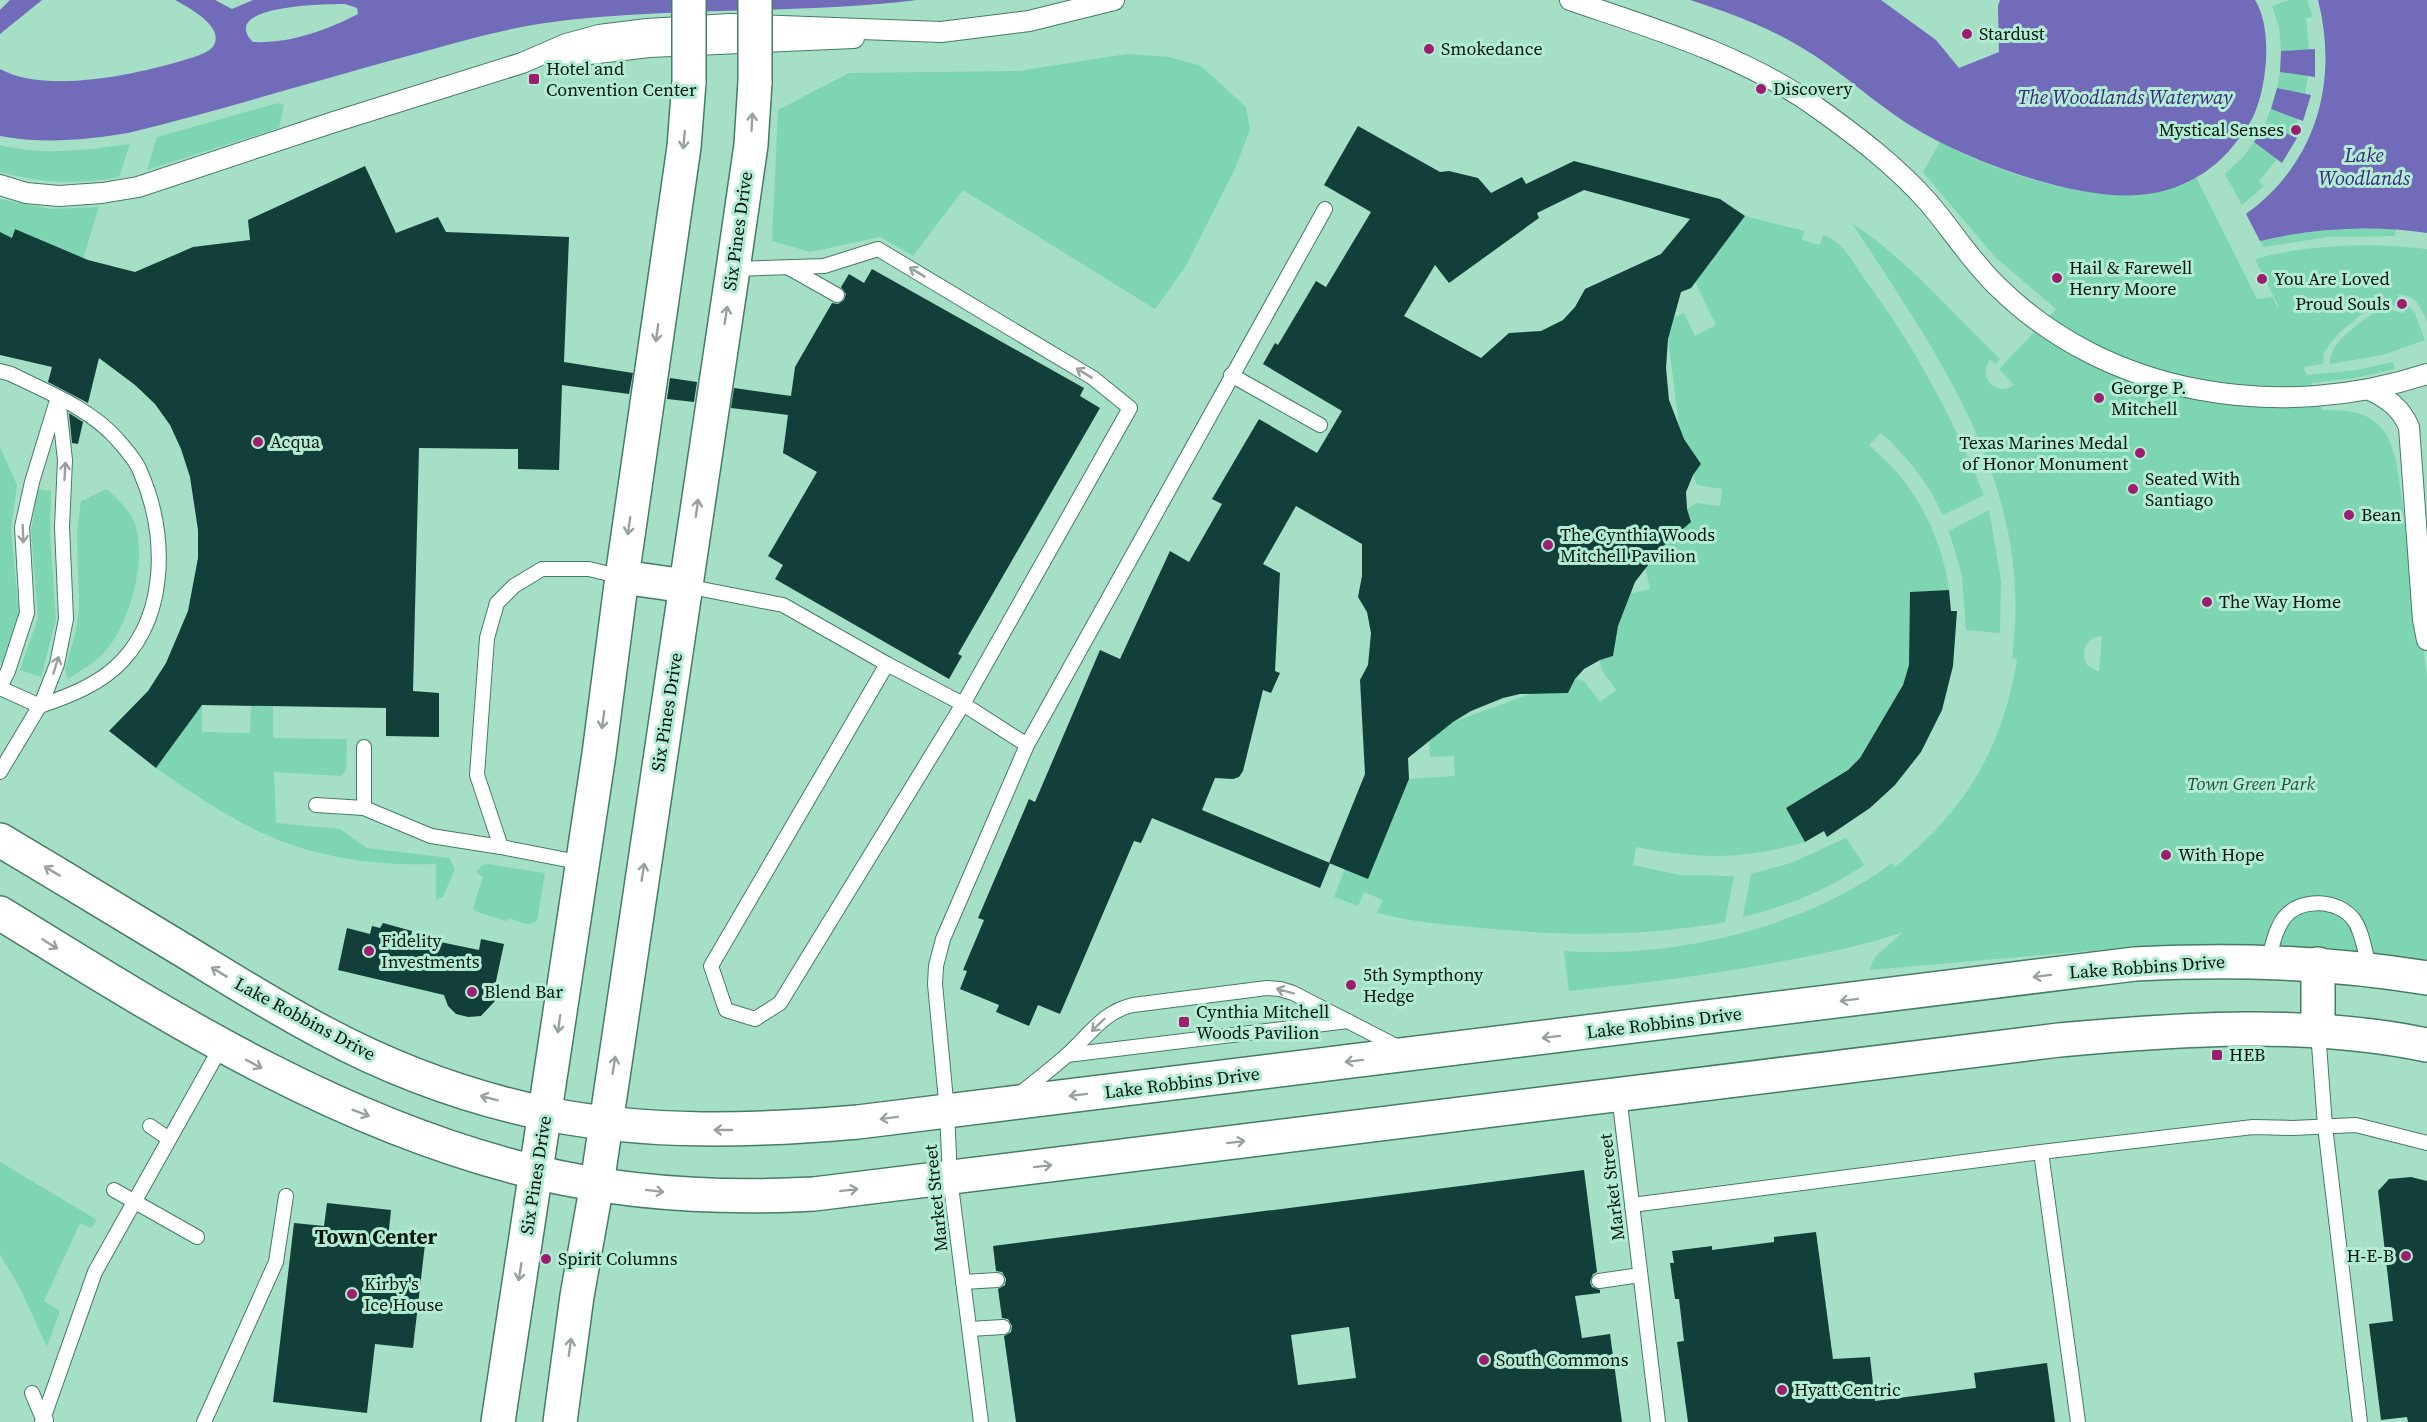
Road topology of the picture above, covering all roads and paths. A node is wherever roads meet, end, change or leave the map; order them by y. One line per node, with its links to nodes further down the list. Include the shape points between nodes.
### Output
1 (689, 0): 16 (street, Six Pines Drive, one-way to 16, bridge, via 684,147)
2 (755, 0): 8 (street, Six Pines Drive, one-way to 2, bridge, via 751,145)
3 (1114, 0): 5 (street, via 1029,21 941,32 730,24 646,29 585,38 522,63 138,187 59,196 26,193)
4 (1570, 0): 13 (street, via 1712,52 1798,94 1901,175 2007,296 2053,332 2088,352 2156,380 2230,395 2279,397)
5 (0, 185)
6 (1325, 209): 12 (lane, Market Street)
7 (787, 267): 8 (lane); 9 (lane); 21 (lane, one-way to 7, via 1130,408 1093,378 878,249 824,266)
8 (733, 269): 17 (street, Six Pines Drive, one-way to 8)
9 (837, 295)
10 (0, 371): 14 (lane)
11 (2427, 374): 13 (street)
12 (1231, 375): 15 (lane); 23 (lane, Market Street)
13 (2370, 390): 18 (street, via 2392,403 2409,427)
14 (58, 397): 20 (lane, one-way to 20, via 22,527 27,613); 22 (lane, one-way to 14, via 57,664 66,619 62,527 65,460); 22 (lane, via 114,436 140,469 154,514 160,560 153,608 139,639 122,662 80,692)
15 (1320, 425)
16 (621, 577): 17 (street); 29 (lane, via 589,569 542,570 514,586 497,603 487,638 477,775); 30 (street, Six Pines Drive, one-way to 30)
17 (686, 586): 19 (lane, via 783,605); 46 (street, Six Pines Drive, one-way to 17)
18 (2427, 640)
19 (887, 664): 21 (lane); 21 (lane, via 711,966 726,1010 755,1019 780,1003)
20 (0, 688): 22 (lane)
21 (963, 704): 23 (lane)
22 (40, 706): 25 (lane)
23 (1027, 745): 44 (lane, Market Street, via 939,951 935,984)
24 (364, 747): 27 (lane)
25 (0, 772)
26 (316, 805): 27 (lane)
27 (364, 808): 29 (lane, via 431,836)
28 (0, 840): 45 (street, Lake Robbins Drive, one-way to 28, via 413,1074 324,1034)
29 (501, 848): 30 (lane)
30 (583, 863): 45 (street, Six Pines Drive, one-way to 45)
31 (0, 913): 39 (street, one-way to 39)
32 (2268, 962): 33 (street, Lake Robbins Drive); 34 (lane, via 2286,915 2302,906 2323,903 2340,908 2354,919); 40 (street, Lake Robbins Drive, one-way to 40, via 2135,964)
33 (2318, 964): 34 (street, Lake Robbins Drive); 37 (street)
34 (2370, 969): 35 (street, Lake Robbins Drive)
35 (2427, 978)
36 (1348, 1021): 40 (lane); 41 (lane); 41 (lane, one-way to 41, via 1293,993 1259,989 1126,1006 1107,1015)
37 (2318, 1030): 38 (street); 42 (street, via 2218,1029 2059,1040); 48 (lane)
38 (2427, 1045)
39 (221, 1047): 49 (lane); 52 (street, one-way to 52, via 354,1111 438,1143)
40 (1413, 1054): 43 (street, Lake Robbins Drive, one-way to 43)
41 (1068, 1055): 43 (lane)
42 (1619, 1095): 53 (street, one-way to 42); 58 (lane, Market Street)
43 (1008, 1104): 44 (street, Lake Robbins Drive)
44 (947, 1111): 46 (street, Lake Robbins Drive, one-way to 46, via 744,1130); 53 (lane, Market Street)
45 (546, 1113): 46 (street, Lake Robbins Drive); 52 (street, Six Pines Drive)
46 (605, 1123): 54 (street, Six Pines Drive)
47 (150, 1126): 49 (lane)
48 (2325, 1126): 50 (lane, via 2356,1125); 51 (lane, via 2253,1127); 74 (lane)
49 (169, 1138): 57 (lane)
50 (2427, 1143)
51 (2041, 1152): 58 (lane); 73 (lane)
52 (535, 1172): 54 (street); 69 (street, Six Pines Drive, one-way to 69)
53 (950, 1178): 54 (street, one-way to 53, via 736,1197 814,1194); 63 (lane, Market Street)
54 (597, 1184): 70 (street, Six Pines Drive, one-way to 54)
55 (114, 1190): 57 (lane)
56 (286, 1196): 68 (lane, via 276,1262)
57 (135, 1201): 59 (lane); 67 (lane, via 95,1272)
58 (1632, 1205): 60 (lane, Market Street)
59 (197, 1237)
60 (1640, 1275): 62 (lane); 72 (lane, Market Street)
61 (997, 1280): 63 (lane)
62 (1599, 1281)
63 (963, 1282): 65 (lane, Market Street)
64 (1003, 1327): 65 (lane)
65 (969, 1329): 71 (lane, Market Street)
66 (32, 1393): 67 (lane)
67 (45, 1421)
68 (204, 1422)
69 (498, 1422)
70 (560, 1422)
71 (981, 1422)
72 (1658, 1422)
73 (2078, 1422)
74 (2360, 1422)

